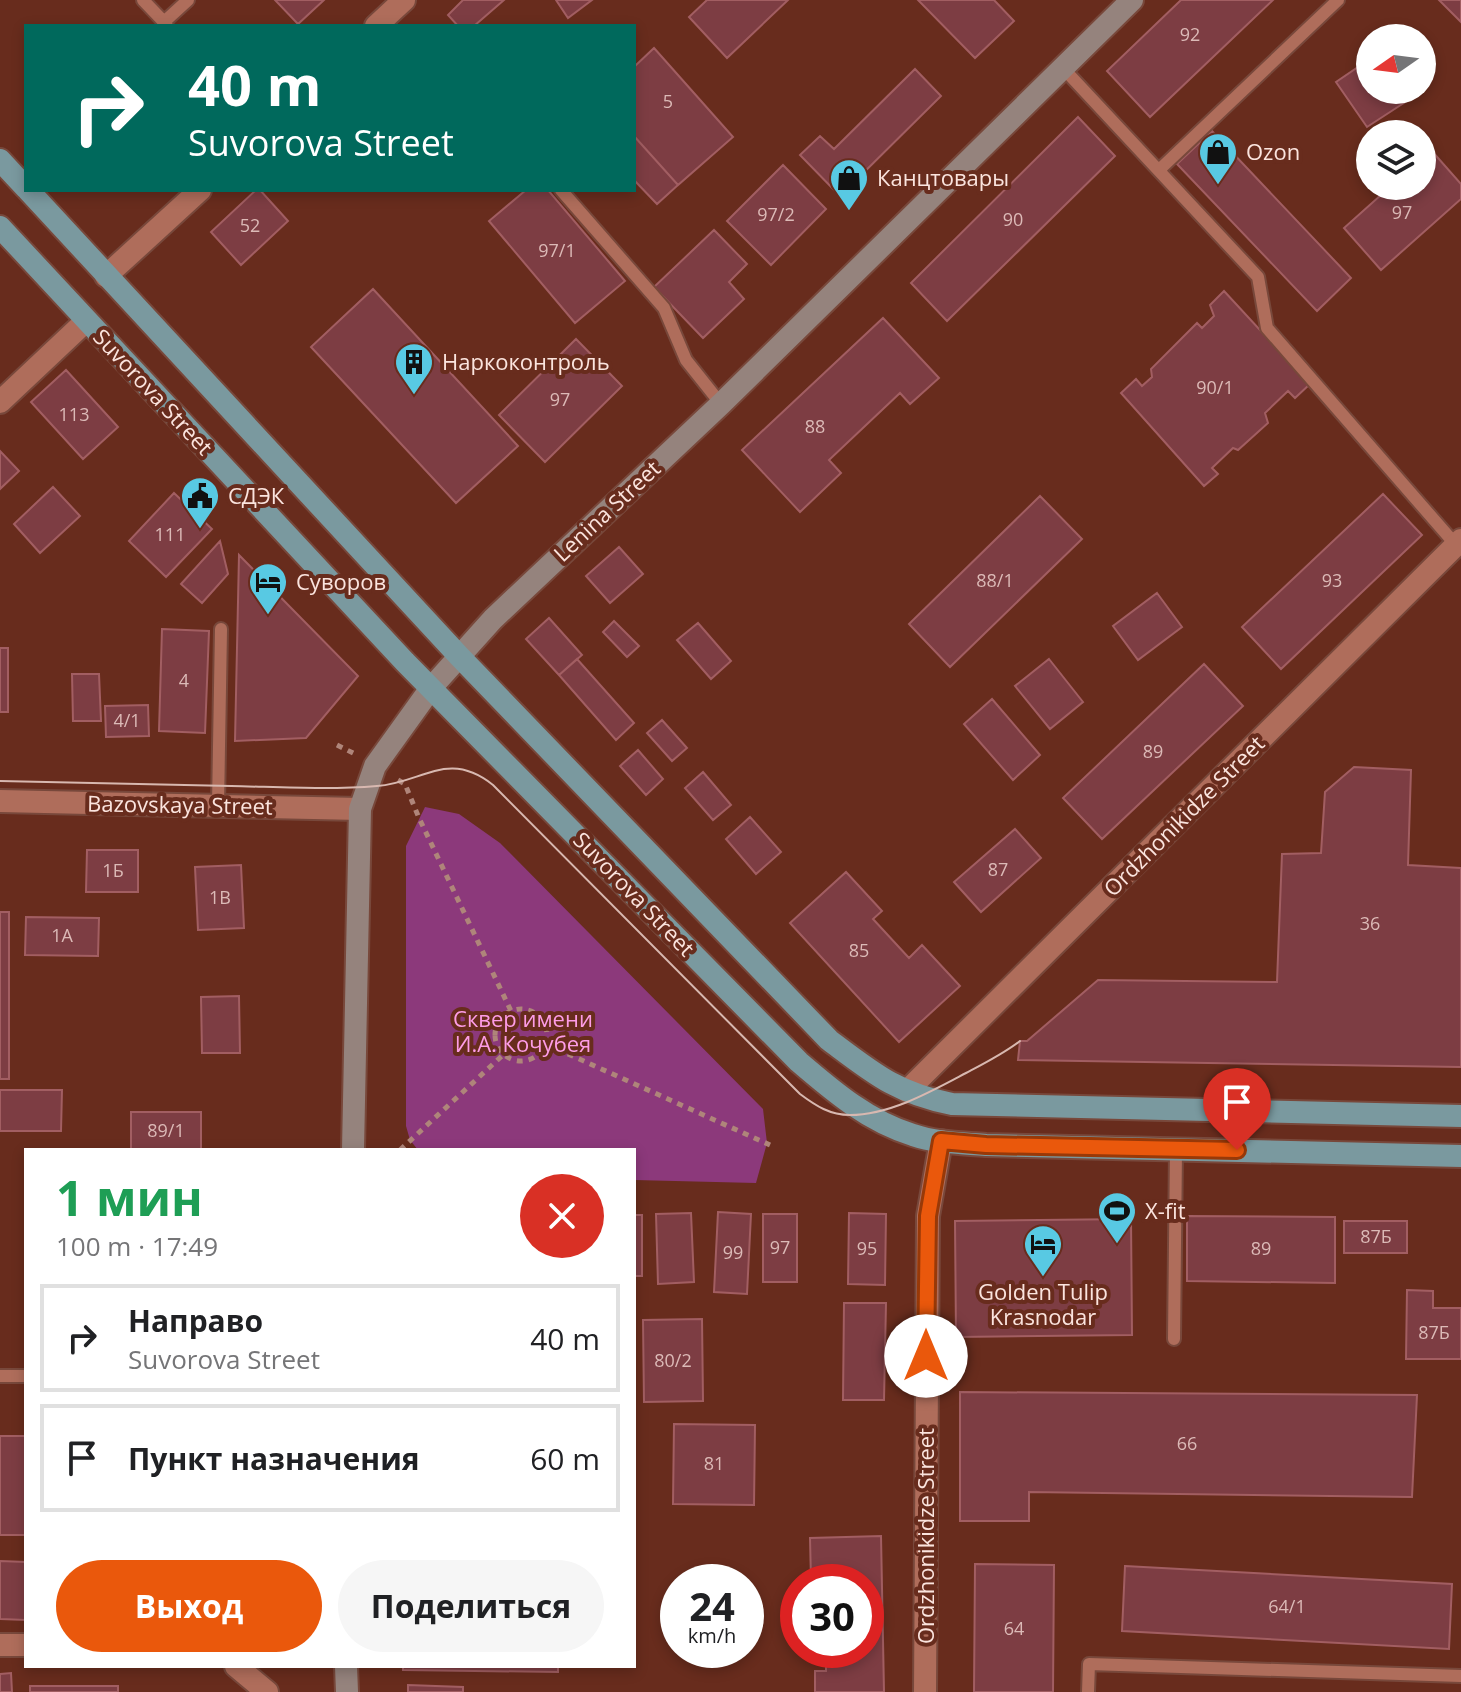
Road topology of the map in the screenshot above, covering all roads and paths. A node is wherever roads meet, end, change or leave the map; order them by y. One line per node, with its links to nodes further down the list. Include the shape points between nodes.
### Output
1 (143, 0): 6 (lane)
2 (188, 0): 6 (lane)
3 (404, 0): 7 (street)
4 (1132, 0): 8 (main road, Lenina Street)
5 (1338, 0): 10 (lane)
6 (165, 24)
7 (378, 24)
8 (1063, 68): 10 (lane); 19 (main road, Lenina Street)
9 (0, 160): 11 (main road, Suvorova Street)
10 (1159, 170): 20 (lane, via 1258,277 1267,328)
11 (24, 186)
12 (30, 192): 16 (main road, Suvorova Street)
13 (198, 192): 16 (street)
14 (563, 192): 19 (lane, via 664,308 686,360)
15 (0, 227): 17 (main road, Suvorova Street)
16 (106, 276): 22 (main road, Suvorova Street)
17 (86, 321): 18 (street); 23 (main road, Suvorova Street)
18 (0, 402)
19 (721, 404): 22 (main road, Lenina Street)
20 (1458, 542): 31 (street, Ordzhonikidze Street)
21 (221, 629): 26 (lane)
22 (459, 656): 23 (main road, Lenina Street); 31 (main road, Suvorova Street, via 829,1040 873,1074)
23 (431, 688): 27 (main road, Lenina Street, via 375,766); 33 (main road, Suvorova Street, via 799,1062 864,1114 914,1136)
24 (405, 784): 28 (path)
25 (0, 801): 26 (street, Bazovskaya Street)
26 (218, 806): 27 (street, Bazovskaya Street)
27 (360, 809): 35 (main road, Lenina Street)
28 (511, 1011): 29 (path, via 536,1013); 30 (path, via 496,1032)
29 (546, 1044): 30 (path, via 528,1060); 34 (path)
30 (504, 1054): 36 (path)
31 (907, 1091): 32 (main road, Suvorova Street, via 952,1104)
32 (1461, 1116)
33 (941, 1141): 37 (main road, Suvorova Street); 49 (street, Ordzhonikidze Street, via 928,1216)
34 (770, 1145)
35 (353, 1148)
36 (402, 1148)
37 (1176, 1149): 38 (main road, Suvorova Street); 39 (lane)
38 (1461, 1156)
39 (1174, 1339)
40 (0, 1376): 41 (lane)
41 (24, 1376)
42 (0, 1645): 43 (street)
43 (24, 1645)
44 (238, 1668): 47 (street)
45 (346, 1668): 48 (main road)
46 (1461, 1676): 50 (lane, via 1089,1664)
47 (267, 1692)
48 (347, 1692)
49 (925, 1692)
50 (1088, 1692)

